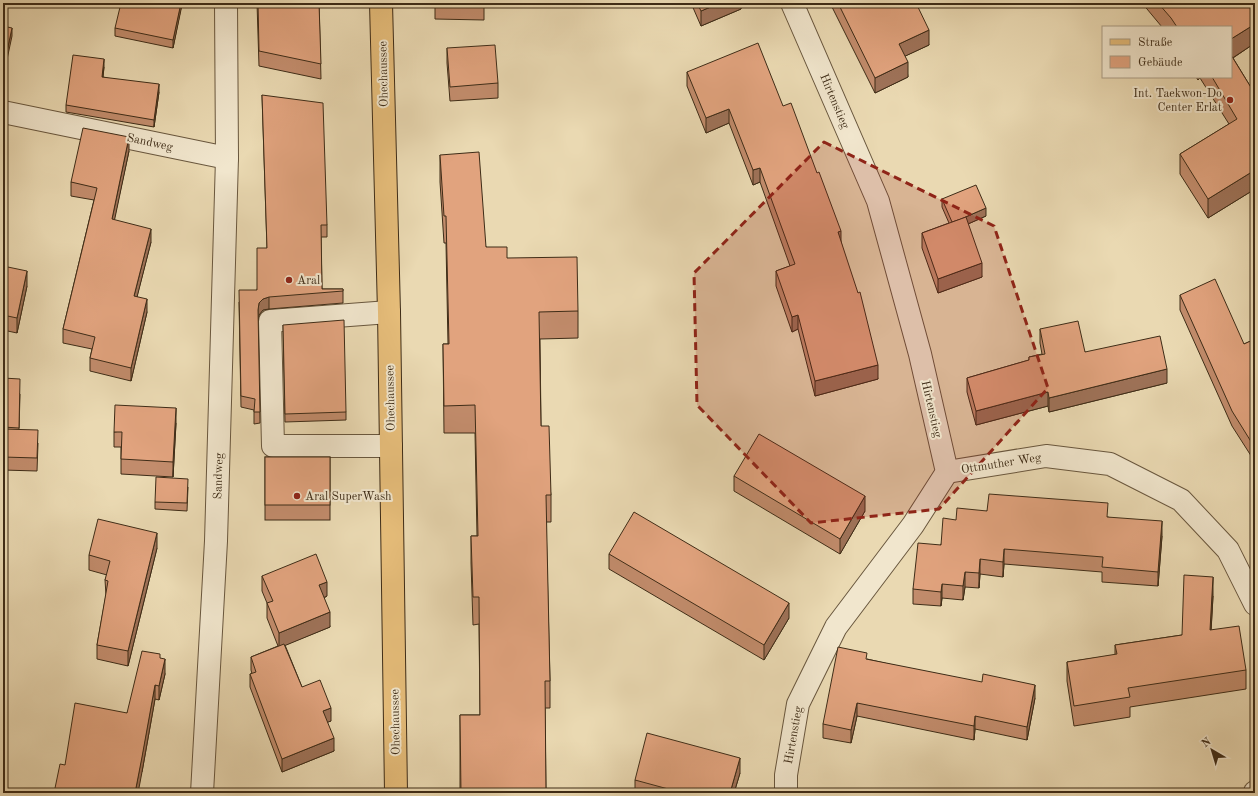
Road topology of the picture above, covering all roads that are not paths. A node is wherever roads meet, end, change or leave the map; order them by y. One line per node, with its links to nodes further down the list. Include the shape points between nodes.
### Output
1 (226, 3): 5 (street, Sandweg)
2 (381, 3): 6 (main road, Ohechaussee)
3 (792, 3): 8 (street, Hirtenstieg, via 878,201 920,354)
4 (3, 112): 5 (street, Sandweg)
5 (227, 158): 10 (street, Sandweg, via 216,541)
6 (389, 312): 7 (main road, Ohechaussee); 7 (street, via 270,321 273,446)
7 (391, 446): 11 (main road, Ohechaussee)
8 (947, 472): 9 (street, Ottmuther Weg, via 1046,456 1110,464 1181,500 1228,550); 12 (street, Hirtenstieg, via 913,525 833,634 798,704 786,775)
9 (1255, 604)
10 (202, 793)
11 (396, 793)
12 (786, 793)

